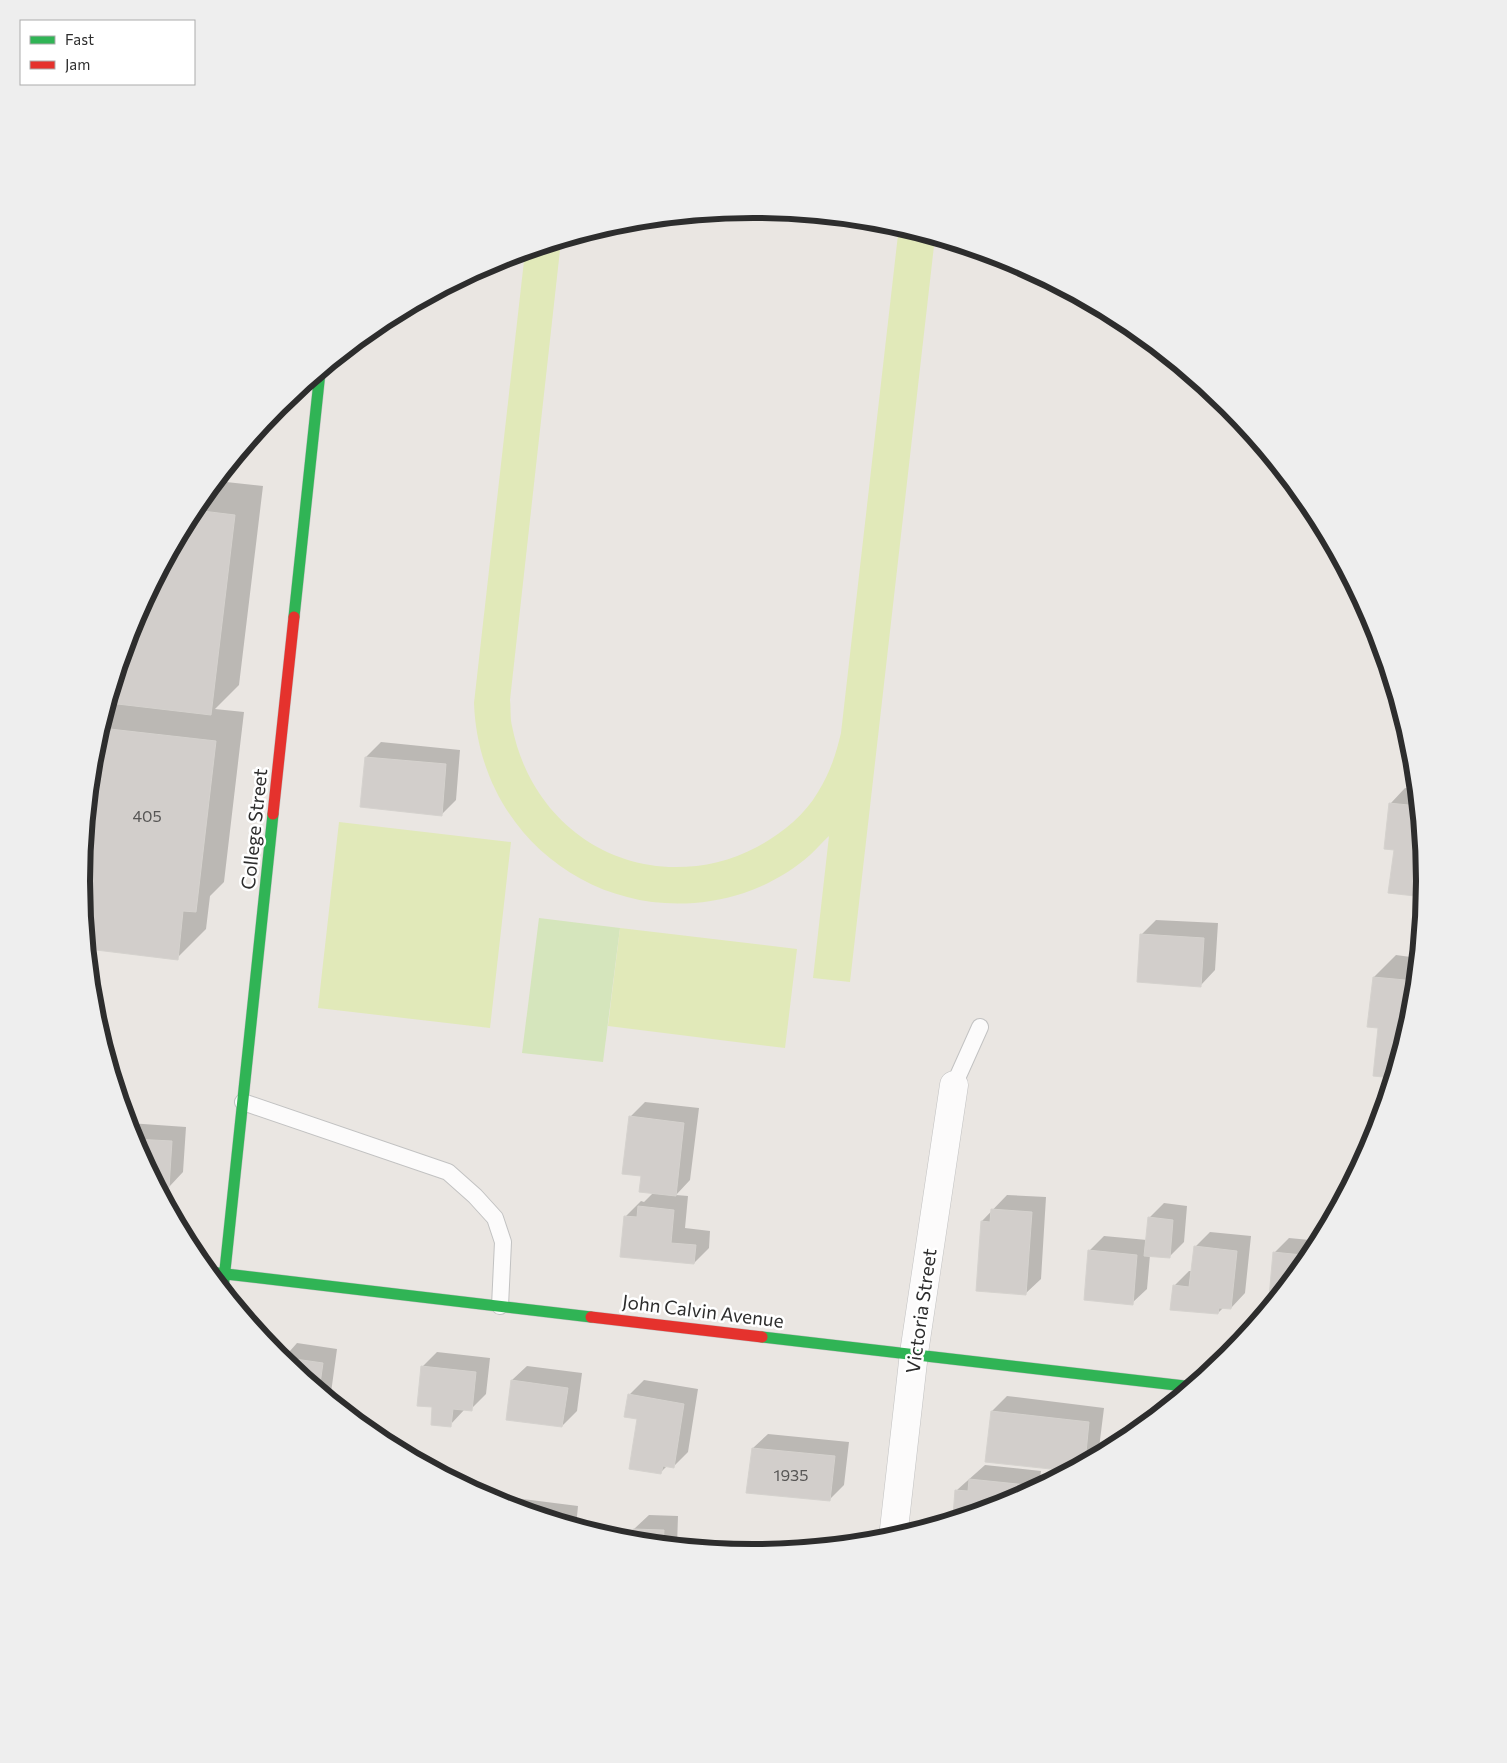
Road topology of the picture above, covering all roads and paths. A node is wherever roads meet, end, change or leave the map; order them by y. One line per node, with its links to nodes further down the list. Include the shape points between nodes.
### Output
1 (319, 380): 4 (street, College Street)
2 (980, 1027): 3 (lane)
3 (954, 1085): 9 (street, Victoria Street)
4 (243, 1102): 6 (street, College Street); 8 (lane, via 448,1172 495,1218 503,1242)
5 (219, 1273): 6 (street, John Calvin Avenue)
6 (224, 1274): 7 (street, College Street); 8 (street, John Calvin Avenue)
7 (224, 1280)
8 (500, 1306): 9 (street, John Calvin Avenue)
9 (914, 1353): 10 (street, John Calvin Avenue); 11 (street, Victoria Street)
10 (1184, 1386)
11 (894, 1529)

